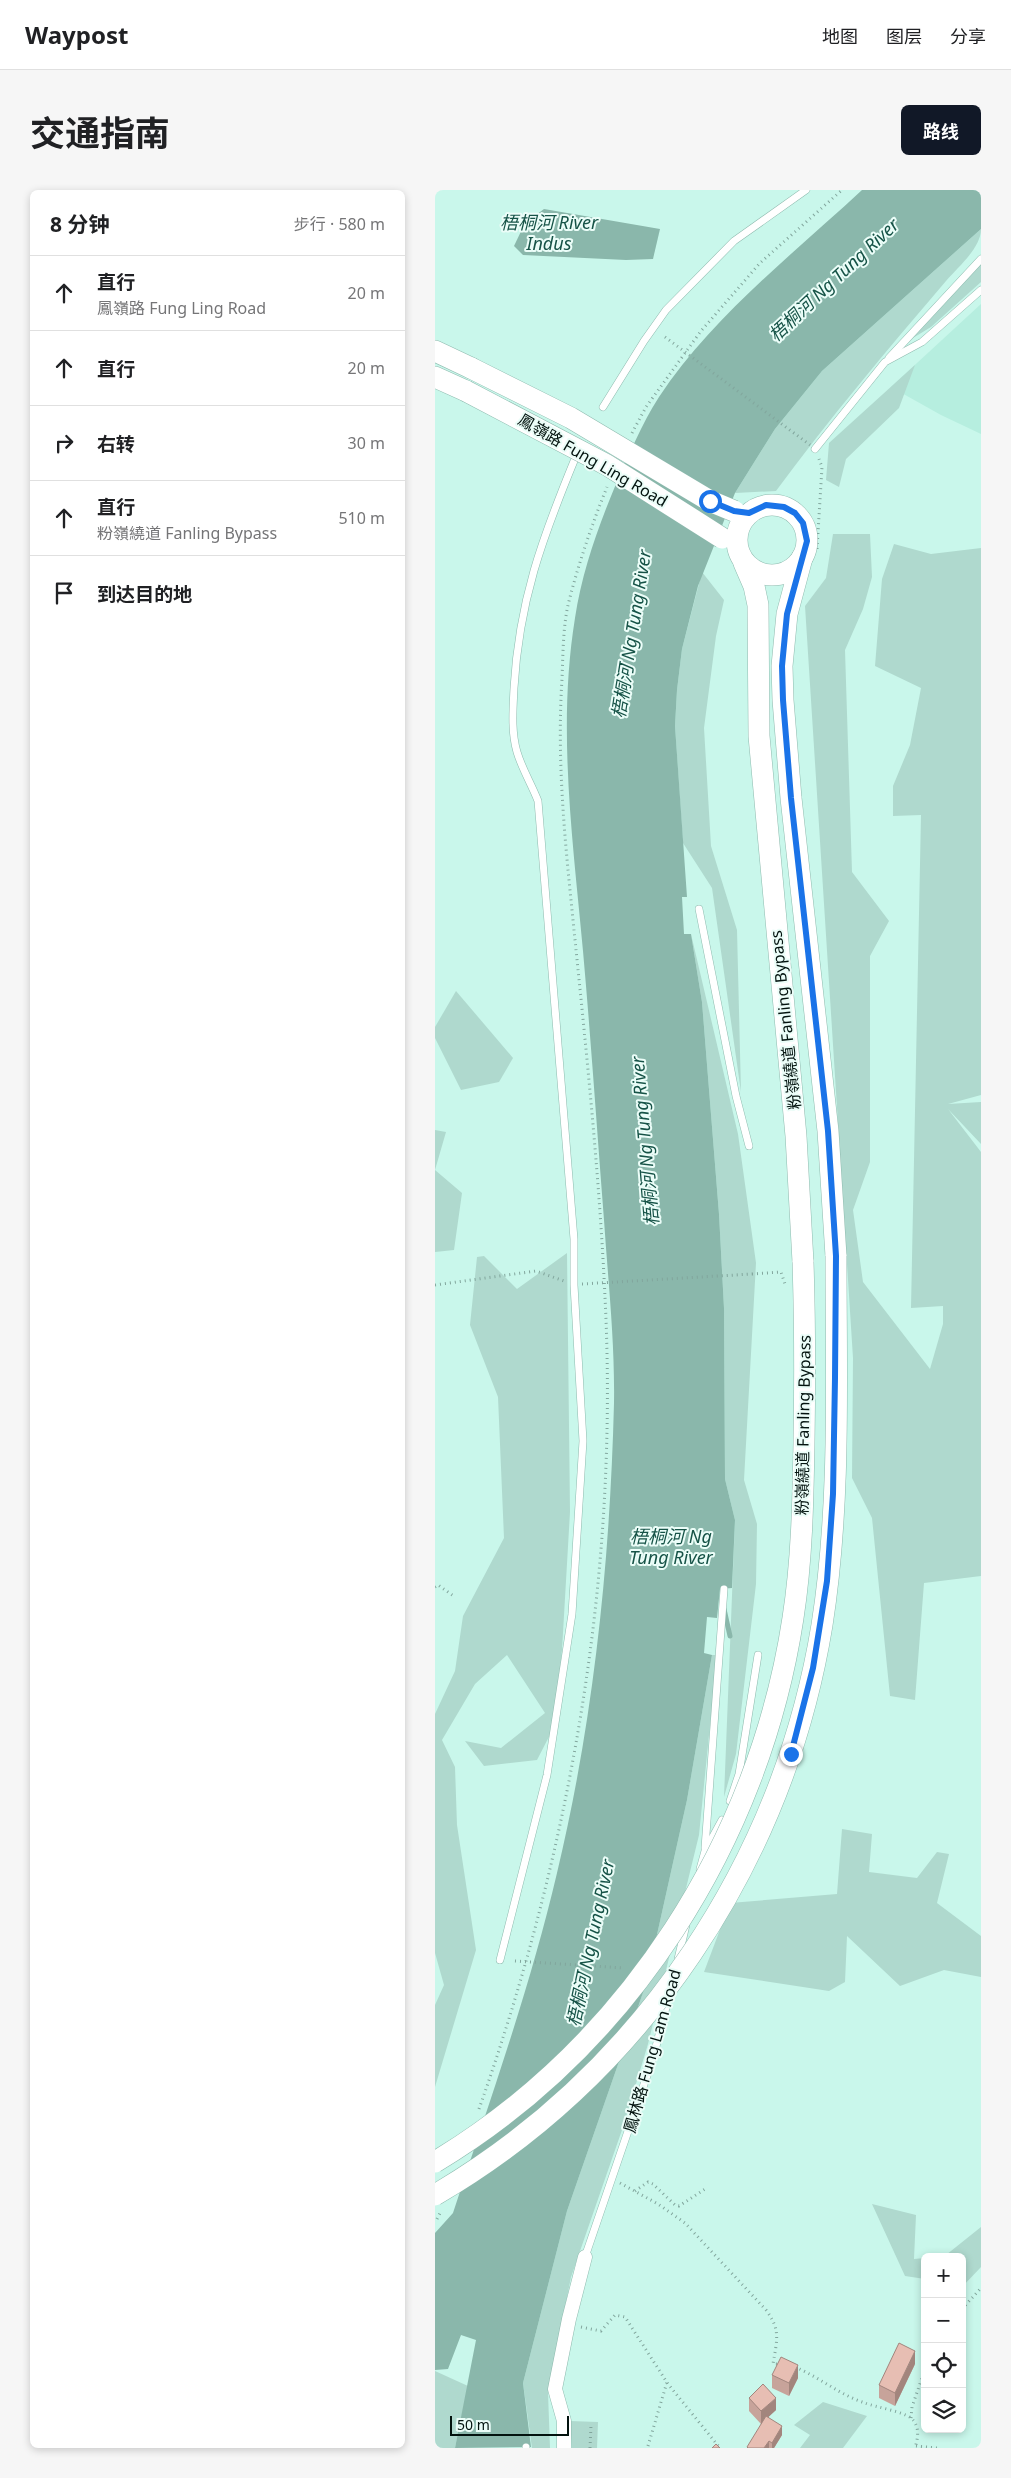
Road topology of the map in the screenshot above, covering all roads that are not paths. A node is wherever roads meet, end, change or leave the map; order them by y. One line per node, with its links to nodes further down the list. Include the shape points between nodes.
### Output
1 (803, 191): 7 (lane, via 734,241 666,310)
2 (981, 259): 5 (lane)
3 (981, 290): 5 (lane, via 922,342)
4 (435, 351): 10 (main road, 鳳嶺路 Fung Ling Road, bridge, via 571,418 710,501)
5 (885, 362): 8 (lane)
6 (435, 377): 12 (main road, 鳳嶺路 Fung Ling Road, bridge, via 607,465 722,538)
7 (603, 407)
8 (812, 447)
9 (574, 461): 18 (lane, via 545,531 526,596 516,650 513,719 517,752 539,801 578,1285 583,1441 572,1614 547,1775)
10 (741, 512): 11 (main road, via 772,505 795,513 807,534); 12 (main road, via 737,546)
11 (802, 558): 12 (main road, via 794,568 771,576 753,571); 20 (main road, 粉嶺繞道 Fanling Bypass, bridge, via 783,637 785,735 828,1131 836,1256 831,1536 822,1624 803,1712 775,1796 750,1855 715,1919 664,1994 604,2062 537,2124)
12 (742, 560): 19 (main road, 粉嶺繞道 Fanling Bypass, bridge, via 754,586 758,605 759,736 796,1136 805,1307 803,1478 793,1618 779,1690 763,1742 731,1826 689,1907 641,1978 584,2044 552,2075 488,2126)
13 (699, 909): 14 (lane)
14 (749, 1146)
15 (724, 1589): 17 (lane)
16 (758, 1655): 17 (lane, 鳳林路 Fung Lam Road, via 739,1774 728,1809)
17 (705, 1851): 21 (lane, 鳳林路 Fung Lam Road, via 653,2058)
18 (500, 1960)
19 (435, 2162)
20 (440, 2199)
21 (585, 2257): 22 (street, 鳳林路 Fung Lam Road, via 555,2390 564,2421)
22 (564, 2448)

